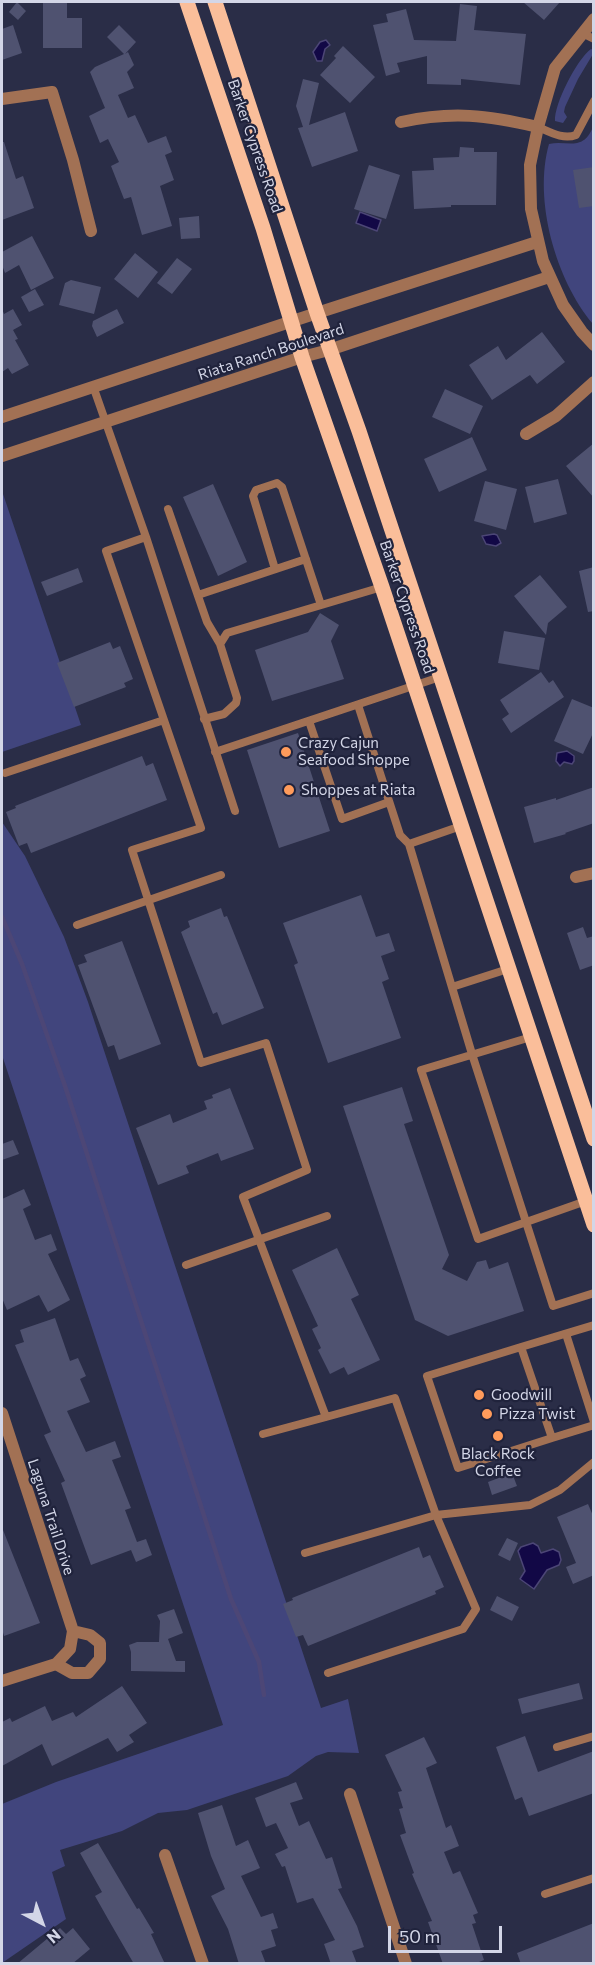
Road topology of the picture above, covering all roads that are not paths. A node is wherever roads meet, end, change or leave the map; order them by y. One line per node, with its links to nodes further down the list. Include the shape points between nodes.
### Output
1 (187, 2): 14 (main road, Barker Cypress Road)
2 (215, 2): 13 (main road, Barker Cypress Road)
3 (594, 19): 4 (street)
4 (582, 33): 5 (lane); 9 (street, via 555,68)
5 (594, 39)
6 (2, 99): 10 (street, via 52,92)
7 (594, 102): 9 (lane, via 576,135 561,136)
8 (401, 122): 9 (street, via 465,115)
9 (538, 127): 11 (street, via 530,165)
10 (91, 231)
11 (537, 242): 12 (street); 13 (street, Riata Ranch Boulevard)
12 (549, 277): 15 (street, via 563,305); 16 (street, Riata Ranch Boulevard)
13 (317, 313): 14 (street, Riata Ranch Boulevard); 16 (main road, Barker Cypress Road)
14 (291, 321): 17 (main road, Barker Cypress Road); 19 (street, Riata Ranch Boulevard)
15 (594, 345)
16 (329, 350): 17 (street, Riata Ranch Boulevard); 32 (main road, Barker Cypress Road)
17 (302, 357): 21 (street, Riata Ranch Boulevard); 28 (main road, Barker Cypress Road)
18 (594, 382): 22 (street, via 556,416)
19 (93, 387): 20 (street, Riata Ranch Boulevard); 21 (lane)
20 (2, 417)
21 (104, 422): 23 (street, Riata Ranch Boulevard); 25 (lane)
22 (526, 434)
23 (2, 456)
24 (168, 508): 29 (lane)
25 (146, 537): 35 (lane); 36 (lane, via 106,551)
26 (306, 559): 27 (lane); 27 (lane, via 282,487 277,483 256,490 253,496); 30 (lane)
27 (275, 569): 29 (lane)
28 (382, 587): 30 (lane); 33 (main road, Barker Cypress Road)
29 (198, 595): 31 (lane)
30 (321, 605): 31 (lane, via 227,633)
31 (220, 644): 35 (lane, via 236,703 224,714)
32 (440, 677): 33 (lane); 49 (main road, Barker Cypress Road)
33 (415, 686): 34 (lane); 42 (main road, Barker Cypress Road)
34 (358, 705): 37 (lane); 40 (lane)
35 (204, 719): 38 (lane)
36 (164, 720): 39 (lane); 47 (lane, via 201,828 132,850)
37 (309, 721): 38 (lane); 40 (lane, via 342,819)
38 (214, 752): 41 (lane)
39 (5, 773)
40 (389, 802): 43 (lane, via 400,835)
41 (235, 812)
42 (461, 826): 43 (lane); 50 (main road, Barker Cypress Road)
43 (409, 844): 51 (lane)
44 (594, 873): 46 (street)
45 (221, 875): 47 (lane)
46 (576, 877)
47 (148, 901): 48 (lane); 59 (lane, via 201,1064 266,1043 307,1170 243,1197)
48 (76, 925)
49 (535, 963): 50 (main road); 54 (main road, Barker Cypress Road)
50 (508, 969): 51 (lane); 52 (main road, Barker Cypress Road)
51 (452, 987): 53 (lane)
52 (531, 1037): 53 (lane); 55 (main road, Barker Cypress Road)
53 (472, 1054): 57 (lane); 57 (lane, via 421,1070 478,1239)
54 (594, 1139)
55 (590, 1200): 57 (lane); 58 (main road, Barker Cypress Road)
56 (327, 1216): 59 (lane)
57 (526, 1222): 61 (lane, via 553,1306)
58 (594, 1225)
59 (260, 1241): 60 (lane); 66 (lane)
60 (186, 1265)
61 (594, 1293)
62 (594, 1325): 63 (lane)
63 (566, 1334): 64 (lane); 67 (lane)
64 (521, 1347): 69 (lane); 69 (lane, via 427,1376 458,1468)
65 (2, 1413): 70 (street, Laguna Trail Drive)
66 (326, 1417): 68 (lane); 72 (lane, via 395,1398)
67 (594, 1424): 69 (lane)
68 (263, 1434)
69 (552, 1438)
70 (8, 1452): 74 (street, Laguna Trail Drive)
71 (594, 1462): 72 (lane, via 560,1490 530,1505)
72 (436, 1515): 73 (lane); 76 (lane, via 476,1609 463,1629)
73 (305, 1553)
74 (73, 1631): 75 (street, Laguna Trail Drive, via 70,1649); 75 (street, via 90,1635 100,1643 100,1659 88,1673 72,1672)
75 (56, 1664): 77 (street)
76 (328, 1673)
77 (2, 1681)
78 (594, 1736): 79 (lane)
79 (556, 1747)
80 (350, 1794): 85 (street)
81 (165, 1855): 84 (street)
82 (594, 1878): 83 (lane)
83 (545, 1894)
84 (203, 1964)
85 (406, 1964)

